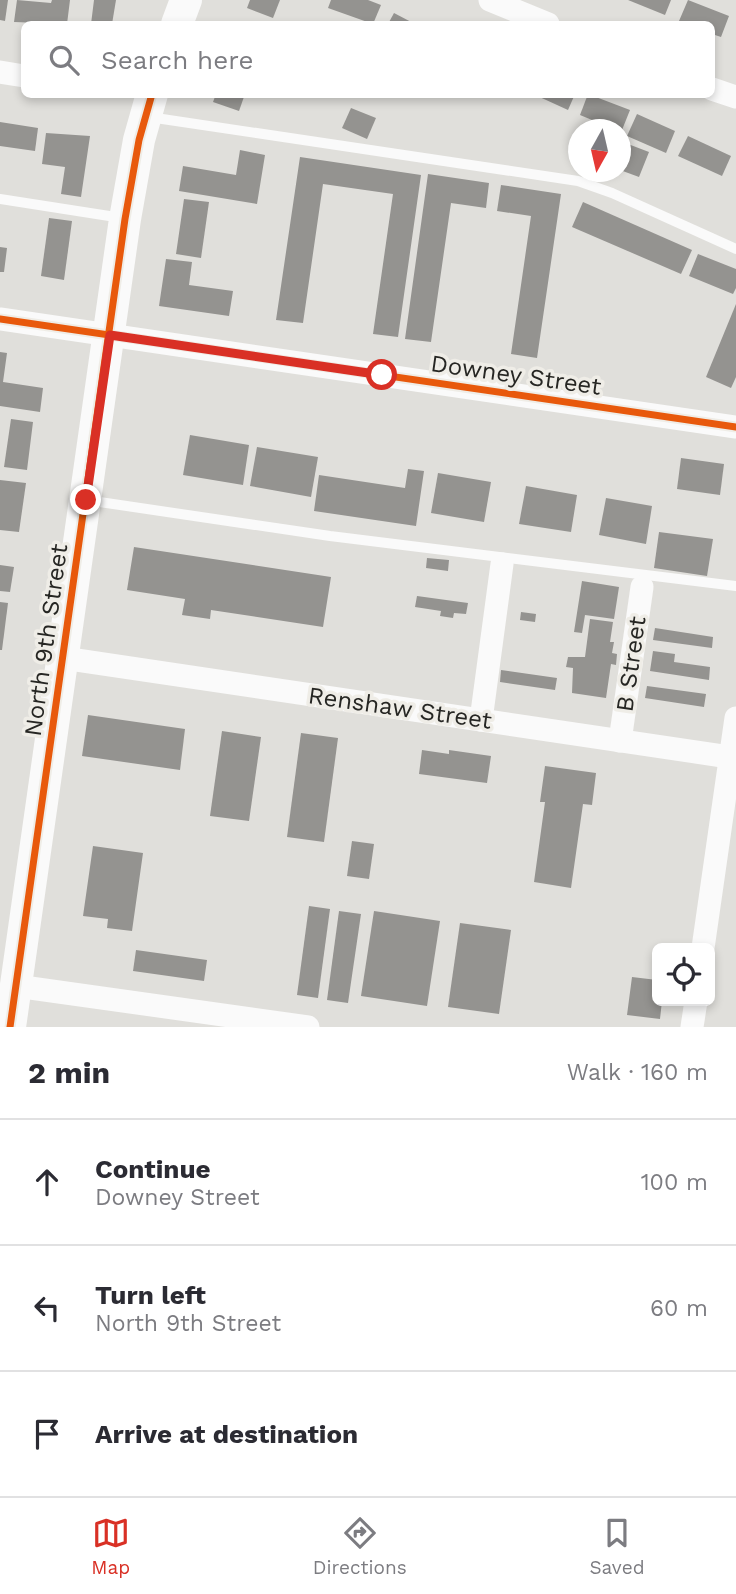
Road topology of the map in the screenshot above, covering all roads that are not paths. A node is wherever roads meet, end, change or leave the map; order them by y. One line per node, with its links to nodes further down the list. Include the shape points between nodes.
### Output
1 (186, 0): 3 (street)
2 (490, 0): 4 (street)
3 (178, 21)
4 (541, 21)
5 (0, 72): 6 (street)
6 (21, 76)
7 (715, 90): 8 (street)
8 (736, 97)
9 (148, 100): 11 (street, North 9th Street); 12 (lane, via 578,181)
10 (0, 199): 11 (lane)
11 (125, 219): 14 (street, North 9th Street)
12 (736, 249)
13 (0, 319): 14 (street, Downey Street)
14 (110, 335): 15 (street, Downey Street); 16 (street, North 9th Street)
15 (736, 427)
16 (86, 500): 18 (lane, via 330,536); 20 (street, North 9th Street)
17 (502, 564): 22 (street)
18 (736, 586)
19 (642, 587): 23 (street, B Street)
20 (63, 658): 22 (street, Renshaw Street); 26 (street, North 9th Street)
21 (736, 718): 24 (street)
22 (481, 720): 23 (street, Renshaw Street)
23 (621, 741): 24 (street, Renshaw Street)
24 (733, 757): 25 (street)
25 (704, 943)
26 (16, 986): 28 (street, North 9th Street); 29 (street)
27 (695, 1006): 30 (street)
28 (10, 1027)
29 (308, 1027)
30 (692, 1027)

